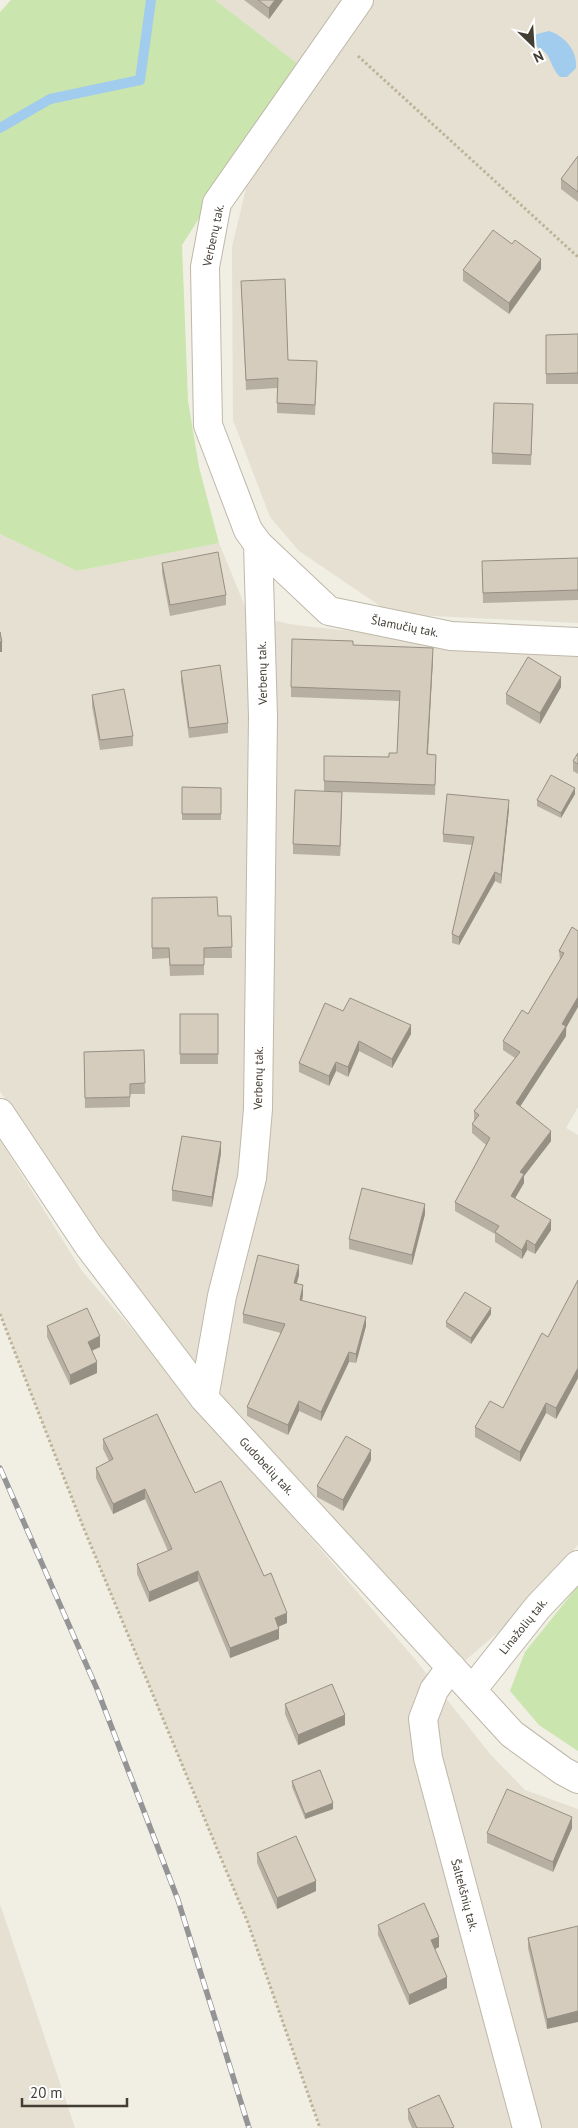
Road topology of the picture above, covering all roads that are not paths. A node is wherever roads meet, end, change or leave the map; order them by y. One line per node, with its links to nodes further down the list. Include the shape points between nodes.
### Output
1 (359, 0): 2 (street, Verbenų tak., via 217,203 205,267 208,425 248,530)
2 (258, 544): 3 (street, Šlamučių tak., via 329,611 451,636); 5 (street, Verbenų tak., via 263,717 258,1109 252,1178 222,1296)
3 (578, 642)
4 (0, 1113): 5 (street, Gudobelių tak., via 88,1245)
5 (204, 1398): 7 (street, Gudobelių tak.)
6 (578, 1565): 8 (street, Linažolių tak., via 538,1606)
7 (451, 1667): 8 (street, Gudobelių tak.); 10 (street, Šaltekšnių tak., via 434,1690 424,1719 428,1758)
8 (472, 1690): 9 (street, Gudobelių tak., via 512,1734 563,1772)
9 (578, 1779)
10 (527, 2128)

